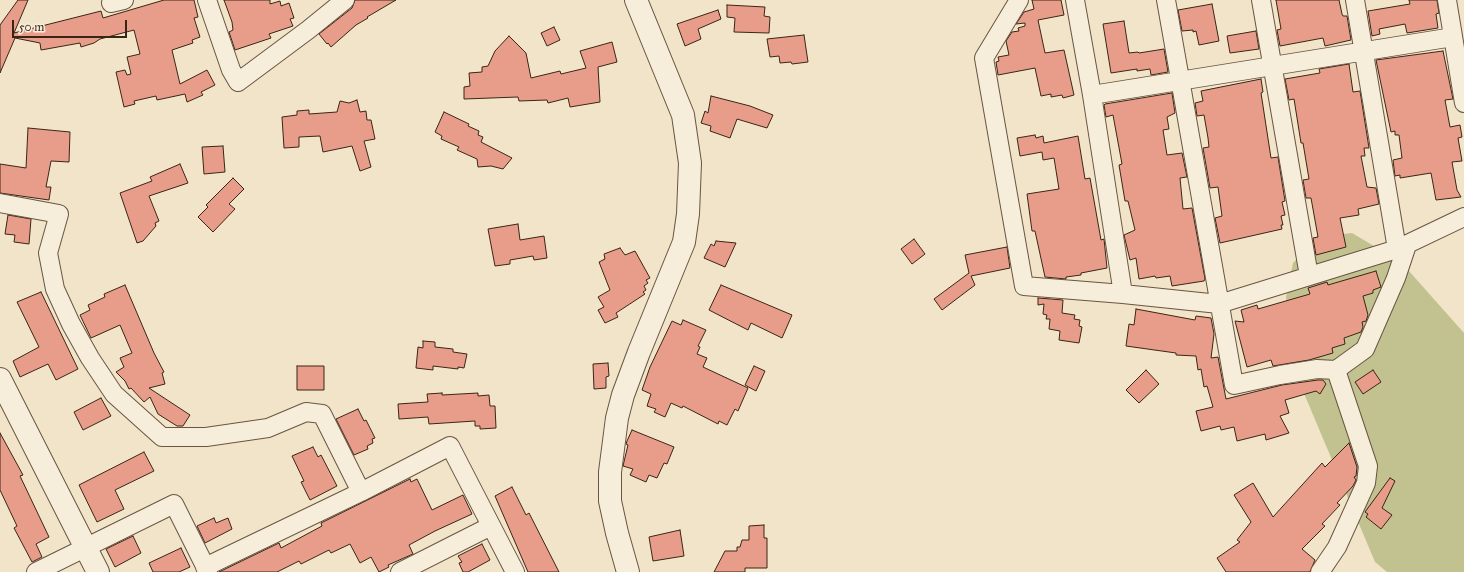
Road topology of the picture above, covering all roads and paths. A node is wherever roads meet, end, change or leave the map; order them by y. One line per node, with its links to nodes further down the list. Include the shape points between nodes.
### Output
1 (207, 0): 2 (street, via 231,70 238,82)
2 (345, 0)
3 (636, 0): 32 (street, via 682,115 690,163 684,242 639,352 617,418 610,472 610,501)
4 (1019, 0): 20 (street, via 984,58 1024,286)
5 (1075, 0): 14 (street)
6 (1166, 0): 13 (street)
7 (1261, 0): 12 (street)
8 (1355, 0): 11 (street)
9 (1447, 0): 10 (street)
10 (1453, 37): 11 (street); 15 (street)
11 (1364, 52): 12 (street); 18 (street)
12 (1272, 66): 13 (street); 19 (street)
13 (1180, 81): 14 (street); 21 (street)
14 (1092, 95): 20 (street)
15 (1464, 103)
16 (0, 203): 24 (street, via 59,214 48,253 55,289 71,324 114,394 162,437 206,437 268,428 306,412 322,414)
17 (1464, 217): 18 (street)
18 (1402, 247): 19 (street); 22 (street, via 1396,278 1366,349)
19 (1309, 276): 21 (street)
20 (1123, 294): 21 (street)
21 (1219, 304): 22 (street, via 1234,385 1280,374 1317,369)
22 (1336, 370): 33 (street, via 1368,466 1366,483 1337,547)
23 (0, 379): 26 (street)
24 (362, 492): 25 (street, via 450,446); 27 (street)
25 (491, 526): 30 (street); 31 (street)
26 (86, 548): 27 (street, via 174,504); 28 (street); 29 (street)
27 (207, 569)
28 (36, 572)
29 (98, 572)
30 (400, 572)
31 (515, 572)
32 (628, 572)
33 (1320, 572)

